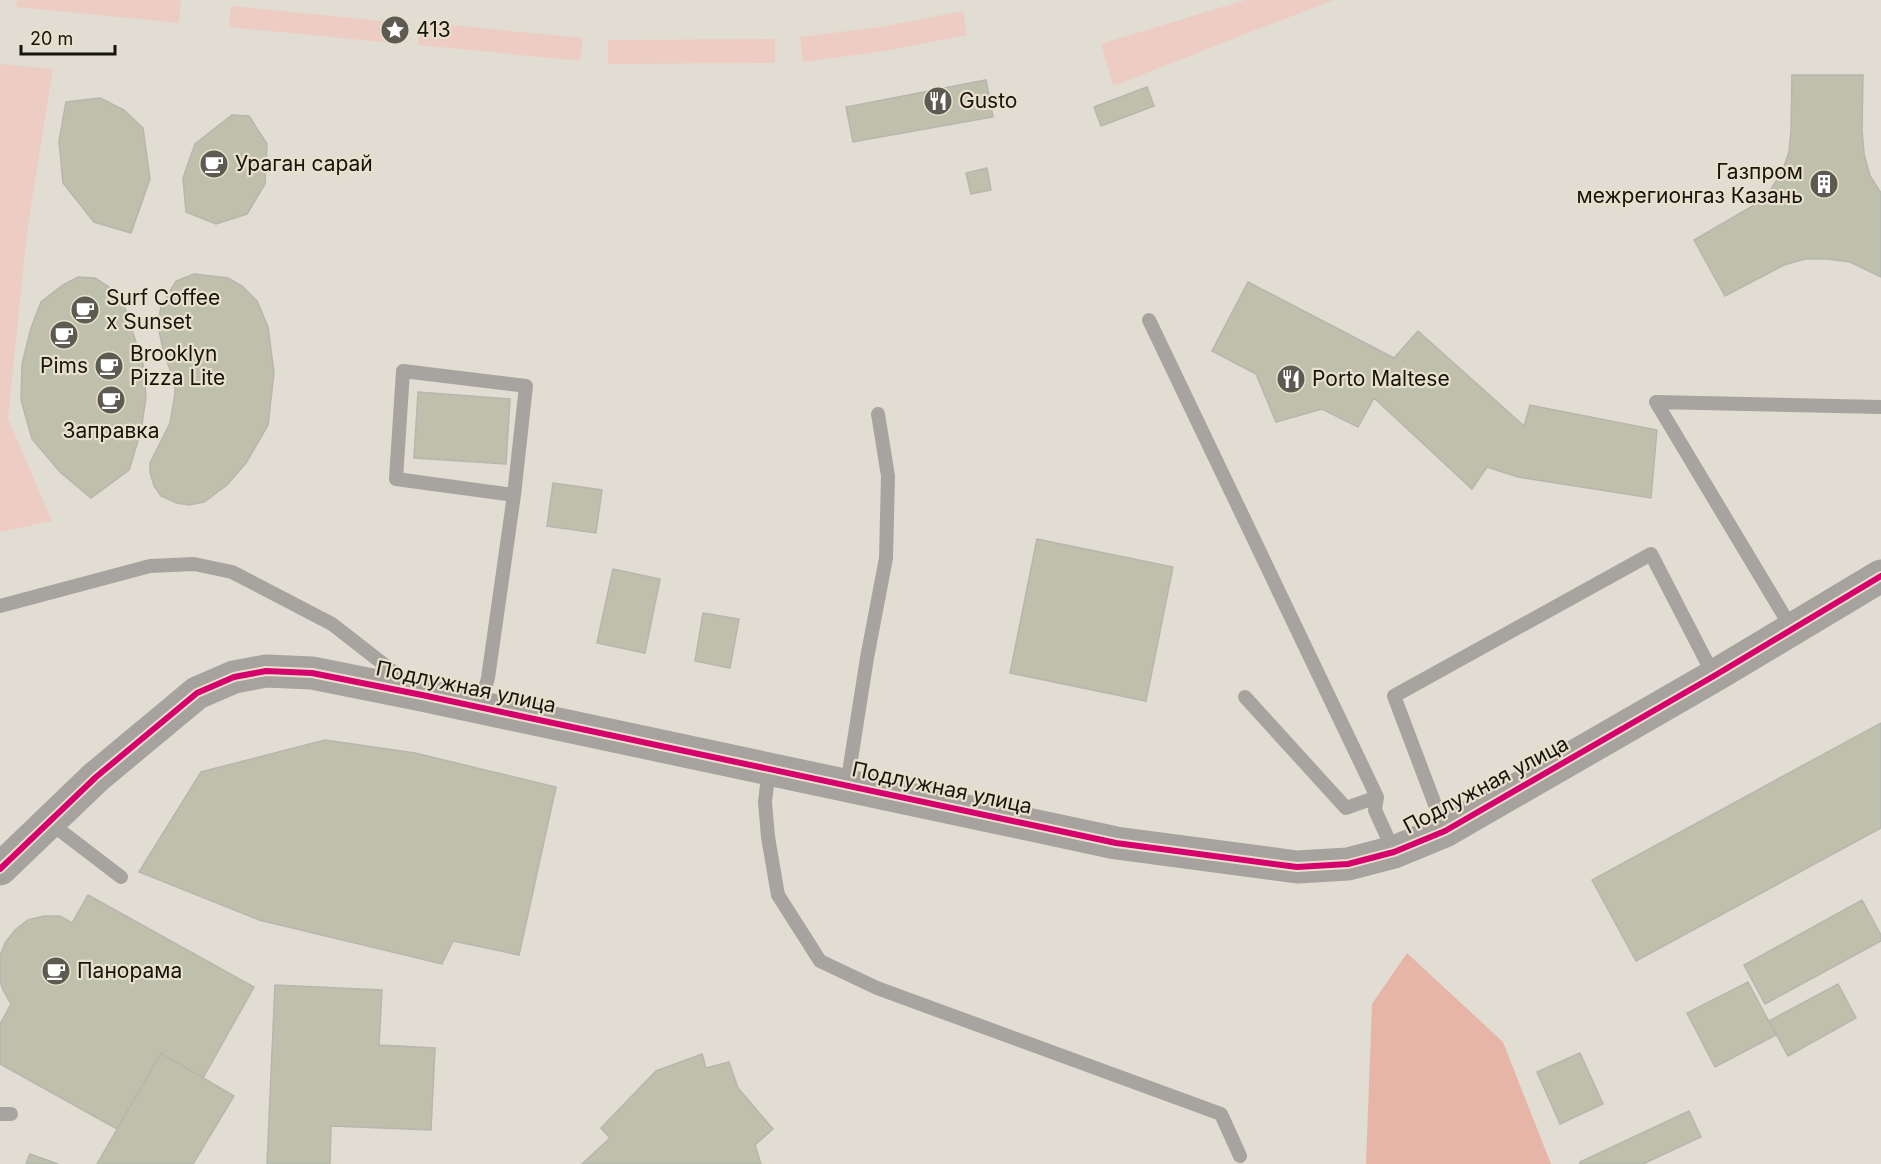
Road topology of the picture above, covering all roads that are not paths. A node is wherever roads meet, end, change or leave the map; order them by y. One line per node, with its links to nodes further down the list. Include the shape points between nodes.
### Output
1 (1149, 320): 14 (lane)
2 (1881, 407): 7 (lane, via 1656,402)
3 (878, 414): 13 (lane, via 888,476 886,558)
4 (514, 495): 4 (lane, via 526,386 403,371 396,479); 11 (lane, via 488,678)
5 (1881, 576): 7 (street, Подлужная улица)
6 (0, 606): 9 (lane, via 150,566 194,564 232,572 332,624)
7 (1792, 629): 8 (street, Подлужная улица)
8 (1714, 676): 16 (street, Подлужная улица); 16 (lane, via 1651,554 1394,696)
9 (422, 694): 11 (street, Подлужная улица); 15 (street, Подлужная улица, via 312,673 266,671 234,677 197,693 96,777)
10 (1245, 697): 14 (lane, via 1346,808)
11 (480, 707): 12 (street, Подлужная улица)
12 (770, 768): 13 (street, Подлужная улица); 20 (lane, via 765,802 777,895 820,961 877,988 1221,1114)
13 (847, 785): 17 (street, Подлужная улица, via 1116,843 1297,867 1348,864)
14 (1377, 797): 17 (lane, via 1375,810)
15 (49, 822): 18 (street, Подлужная улица); 19 (lane)
16 (1445, 831): 17 (street, Подлужная улица)
17 (1394, 852)
18 (0, 869)
19 (121, 877)
20 (1240, 1156)

